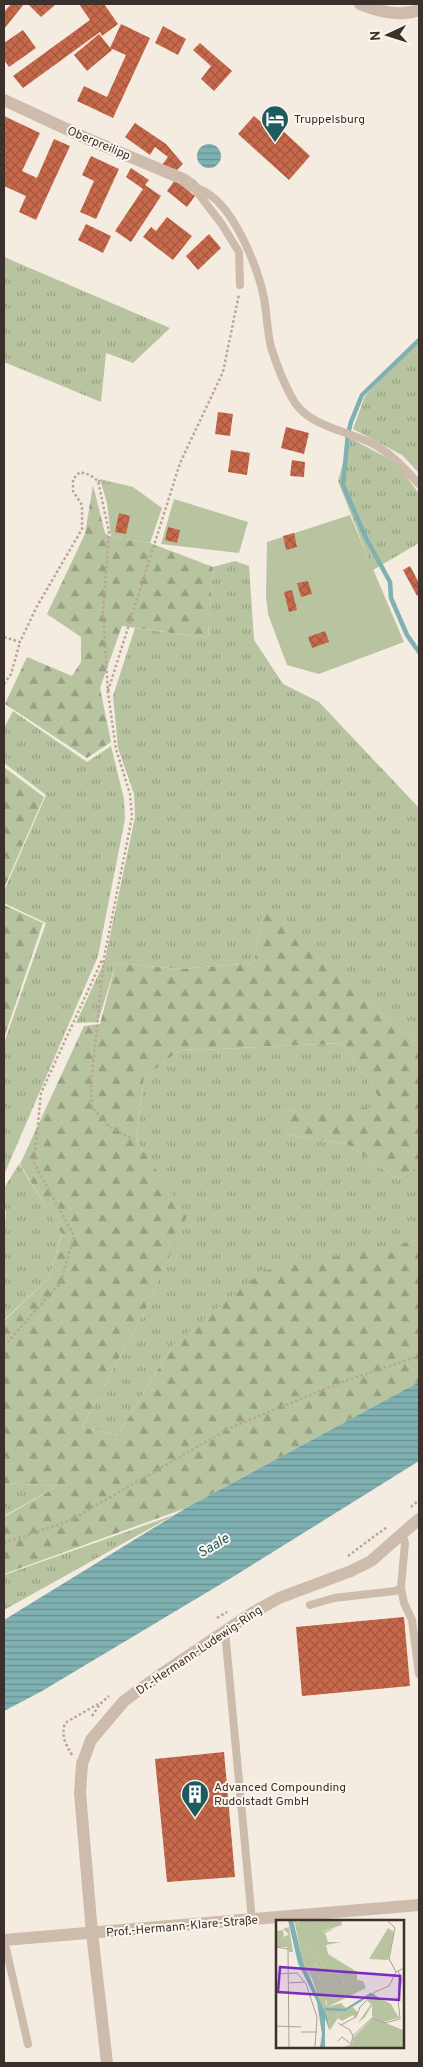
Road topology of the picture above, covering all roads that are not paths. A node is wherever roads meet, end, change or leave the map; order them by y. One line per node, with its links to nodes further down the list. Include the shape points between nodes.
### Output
1 (360, 4): 2 (street, via 380,12)
2 (419, 10)
3 (4, 100): 4 (street, Oberpreilipp)
4 (193, 186): 5 (lane, via 222,223 239,252); 6 (lane, via 211,195 233,221 251,254 263,296 271,346 291,398 303,415 378,447 399,461)
5 (240, 285)
6 (419, 484)
7 (419, 1519): 8 (street, Dr.-Hermann-Ludewig-Ring)
8 (402, 1534): 9 (lane, via 405,1544); 11 (street, Dr.-Hermann-Ludewig-Ring, via 371,1561 279,1598)
9 (401, 1588): 10 (lane); 12 (lane, via 412,1620)
10 (310, 1605)
11 (225, 1631): 14 (lane); 15 (street, Dr.-Hermann-Ludewig-Ring, via 124,1701 91,1740 82,1764 80,1793)
12 (419, 1674)
13 (419, 1905): 14 (street, Prof.-Hermann-Klare-Straße)
14 (252, 1920): 15 (street, Prof.-Hermann-Klare-Straße)
15 (92, 1933): 16 (street, Prof.-Hermann-Klare-Straße); 18 (street, Dr.-Hermann-Ludewig-Ring)
16 (4, 1940): 17 (lane)
17 (28, 2044)
18 (107, 2063)

